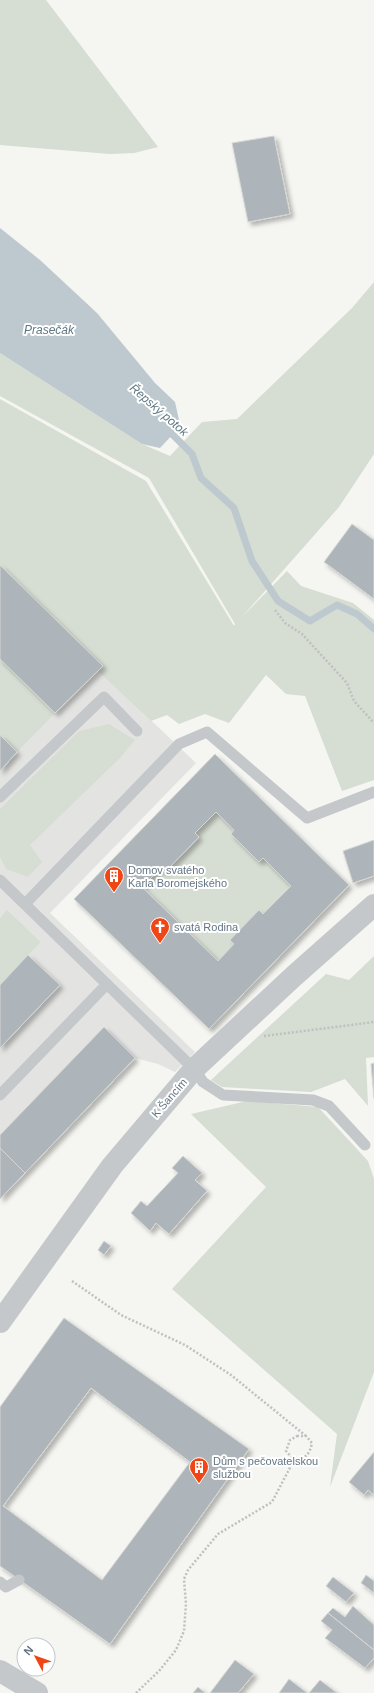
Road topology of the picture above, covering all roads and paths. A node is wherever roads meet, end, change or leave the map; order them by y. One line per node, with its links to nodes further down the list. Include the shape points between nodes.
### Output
1 (275, 610): 2 (path, via 285,623 302,634 347,683 354,701)
2 (374, 723)
3 (137, 731): 5 (lane, via 104,696)
4 (374, 792): 7 (lane, via 307,818 207,732 179,744)
5 (0, 797)
6 (0, 880): 7 (lane)
7 (25, 904): 9 (lane)
8 (374, 905): 12 (street, K Šancím)
9 (107, 984): 12 (lane); 13 (lane)
10 (374, 1022): 11 (path)
11 (259, 1036)
12 (194, 1069): 14 (lane, via 203,1082 223,1095 313,1100 330,1106); 16 (street, K Šancím, via 112,1166)
13 (0, 1095)
14 (365, 1145)
15 (72, 1281): 17 (path, via 121,1315 185,1345 231,1375)
16 (0, 1322)
17 (306, 1436): 18 (path, via 312,1443 311,1452 303,1459); 18 (path, via 297,1436 290,1440 286,1451)
18 (294, 1460): 23 (path, via 272,1502 218,1534 188,1570 184,1579 184,1631 176,1650)
19 (19, 1580): 20 (lane, via 6,1587)
20 (0, 1582)
21 (0, 1671): 22 (street)
22 (37, 1693)
23 (136, 1693)

